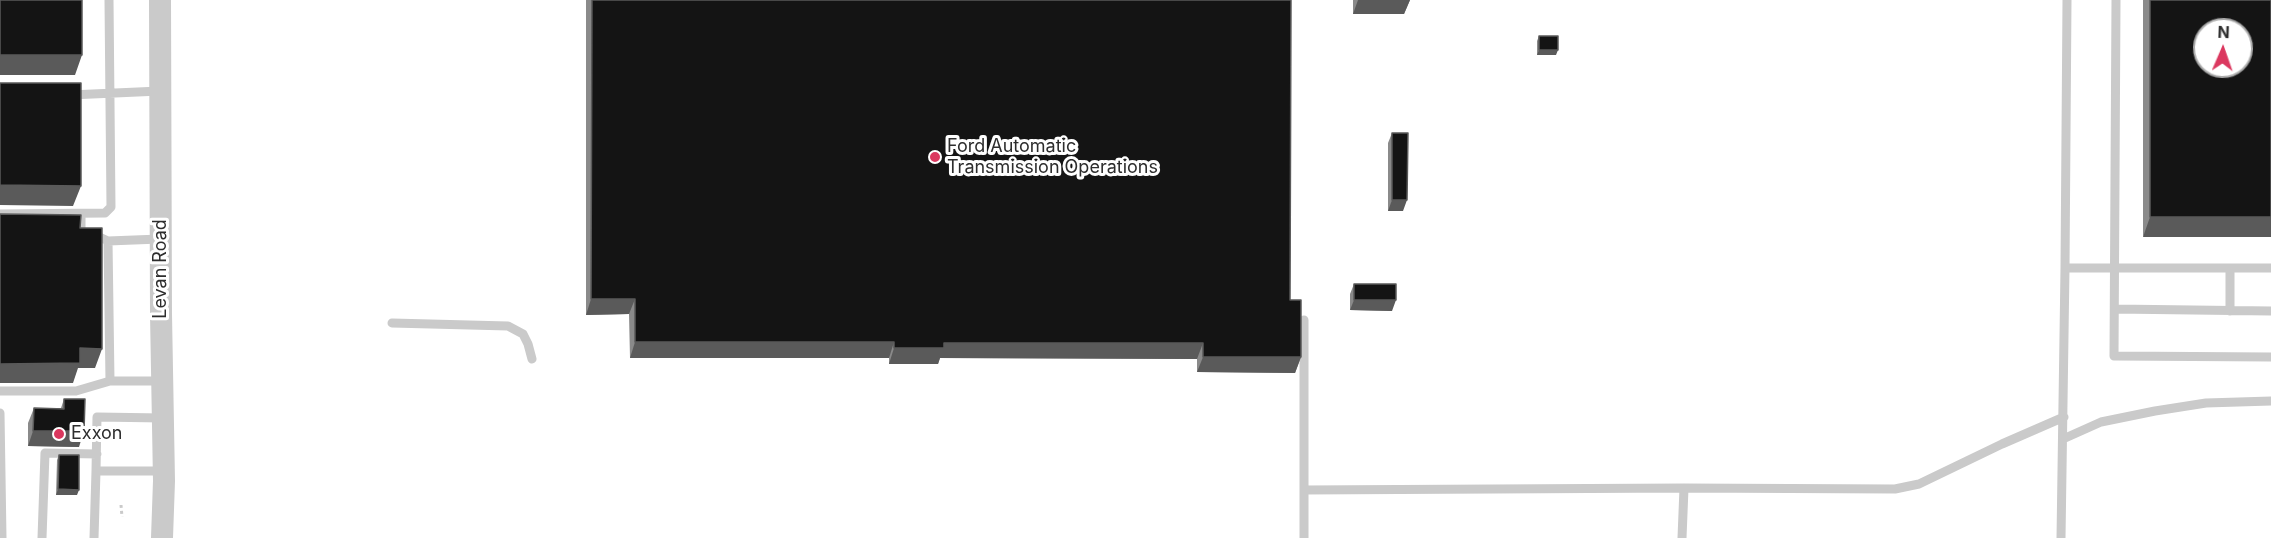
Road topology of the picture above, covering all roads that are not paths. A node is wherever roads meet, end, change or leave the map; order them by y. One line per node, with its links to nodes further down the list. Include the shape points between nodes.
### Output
1 (109, 0): 6 (lane)
2 (160, 0): 5 (street, Levan Road)
3 (2067, 0): 14 (lane)
4 (2116, 0): 15 (lane)
5 (160, 91): 6 (lane); 12 (street, Levan Road)
6 (109, 92): 7 (lane); 9 (lane, via 111,207 105,213)
7 (63, 95)
8 (0, 214): 9 (lane)
9 (81, 214): 11 (lane)
10 (69, 228): 11 (lane)
11 (81, 228): 13 (lane)
12 (160, 238): 13 (lane); 26 (street, Levan Road)
13 (108, 241): 25 (lane)
14 (2066, 268): 15 (lane); 30 (lane)
15 (2115, 268): 16 (lane); 18 (lane)
16 (2230, 268): 17 (lane); 19 (lane)
17 (2271, 268)
18 (2115, 309): 19 (lane); 23 (lane, via 2114,356)
19 (2230, 310): 20 (lane)
20 (2271, 311)
21 (1304, 320): 37 (lane)
22 (392, 323): 24 (lane, via 508,326 523,333)
23 (2271, 357)
24 (532, 359)
25 (110, 381): 26 (lane); 27 (lane, via 76,391)
26 (163, 381): 31 (street, Levan Road)
27 (0, 391)
28 (2271, 401): 32 (lane, via 2206,403 2156,411 2101,422)
29 (0, 413): 38 (lane)
30 (2064, 417): 32 (lane); 36 (lane, via 1919,484 1895,489)
31 (163, 418): 33 (lane, via 97,417); 35 (street, Levan Road)
32 (2063, 439): 44 (lane)
33 (97, 454): 34 (lane); 39 (lane, via 45,453)
34 (96, 471): 35 (lane); 40 (lane)
35 (164, 471): 41 (street, Levan Road)
36 (1684, 488): 37 (lane); 43 (lane)
37 (1304, 490): 42 (lane)
38 (2, 538)
39 (42, 538)
40 (94, 538)
41 (162, 538)
42 (1304, 538)
43 (1682, 538)
44 (2061, 538)

